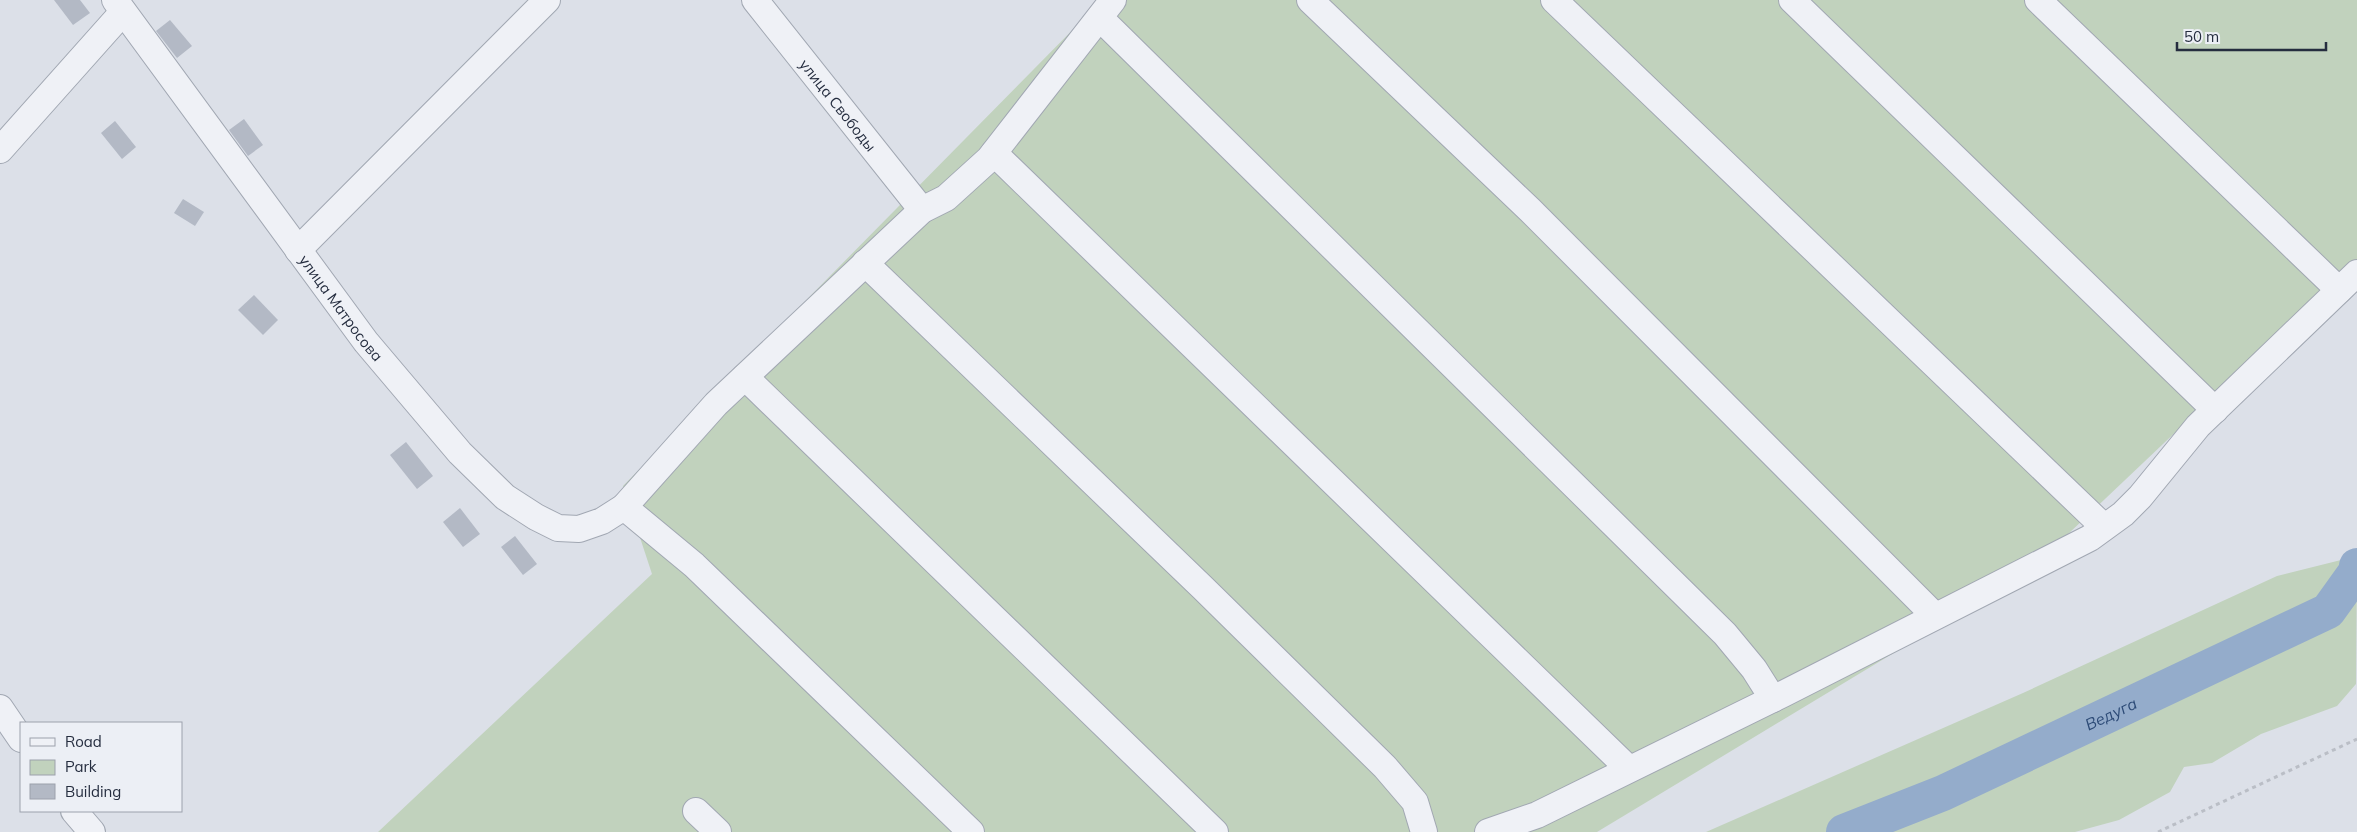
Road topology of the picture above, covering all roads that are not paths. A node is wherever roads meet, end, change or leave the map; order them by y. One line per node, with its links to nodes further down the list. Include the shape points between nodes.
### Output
1 (547, 0): 12 (street)
2 (755, 0): 11 (street, улица Свободы)
3 (1310, 0): 19 (street, via 1530,210)
4 (1554, 0): 18 (street)
5 (1792, 0): 16 (street)
6 (2038, 0): 14 (street)
7 (119, 6): 9 (street); 12 (street, улица Матросова)
8 (1107, 9): 10 (street, улица Матросова); 20 (street, via 1725,634)
9 (0, 150)
10 (994, 153): 11 (street, улица Матросова, via 946,198); 23 (street)
11 (922, 210): 13 (street, улица Матросова)
12 (298, 250): 17 (street, улица Матросова, via 366,342 460,453 505,497 558,528 587,527)
13 (865, 263): 15 (street, улица Матросова); 30 (street, via 1385,767 1415,802)
14 (2348, 282): 16 (street)
15 (745, 377): 17 (street, улица Матросова, via 716,404); 29 (street)
16 (2215, 410): 18 (street, via 2140,497)
17 (624, 507): 28 (street, via 694,565)
18 (2104, 527): 19 (street, via 2090,538)
19 (1935, 616): 20 (street)
20 (1773, 698): 23 (street)
21 (0, 708): 22 (street)
22 (20, 738)
23 (1629, 769): 31 (street, via 1536,814)
24 (696, 811): 27 (street)
25 (75, 812): 26 (street)
26 (92, 832)
27 (718, 832)
28 (971, 832)
29 (1215, 832)
30 (1424, 832)
31 (1488, 832)

